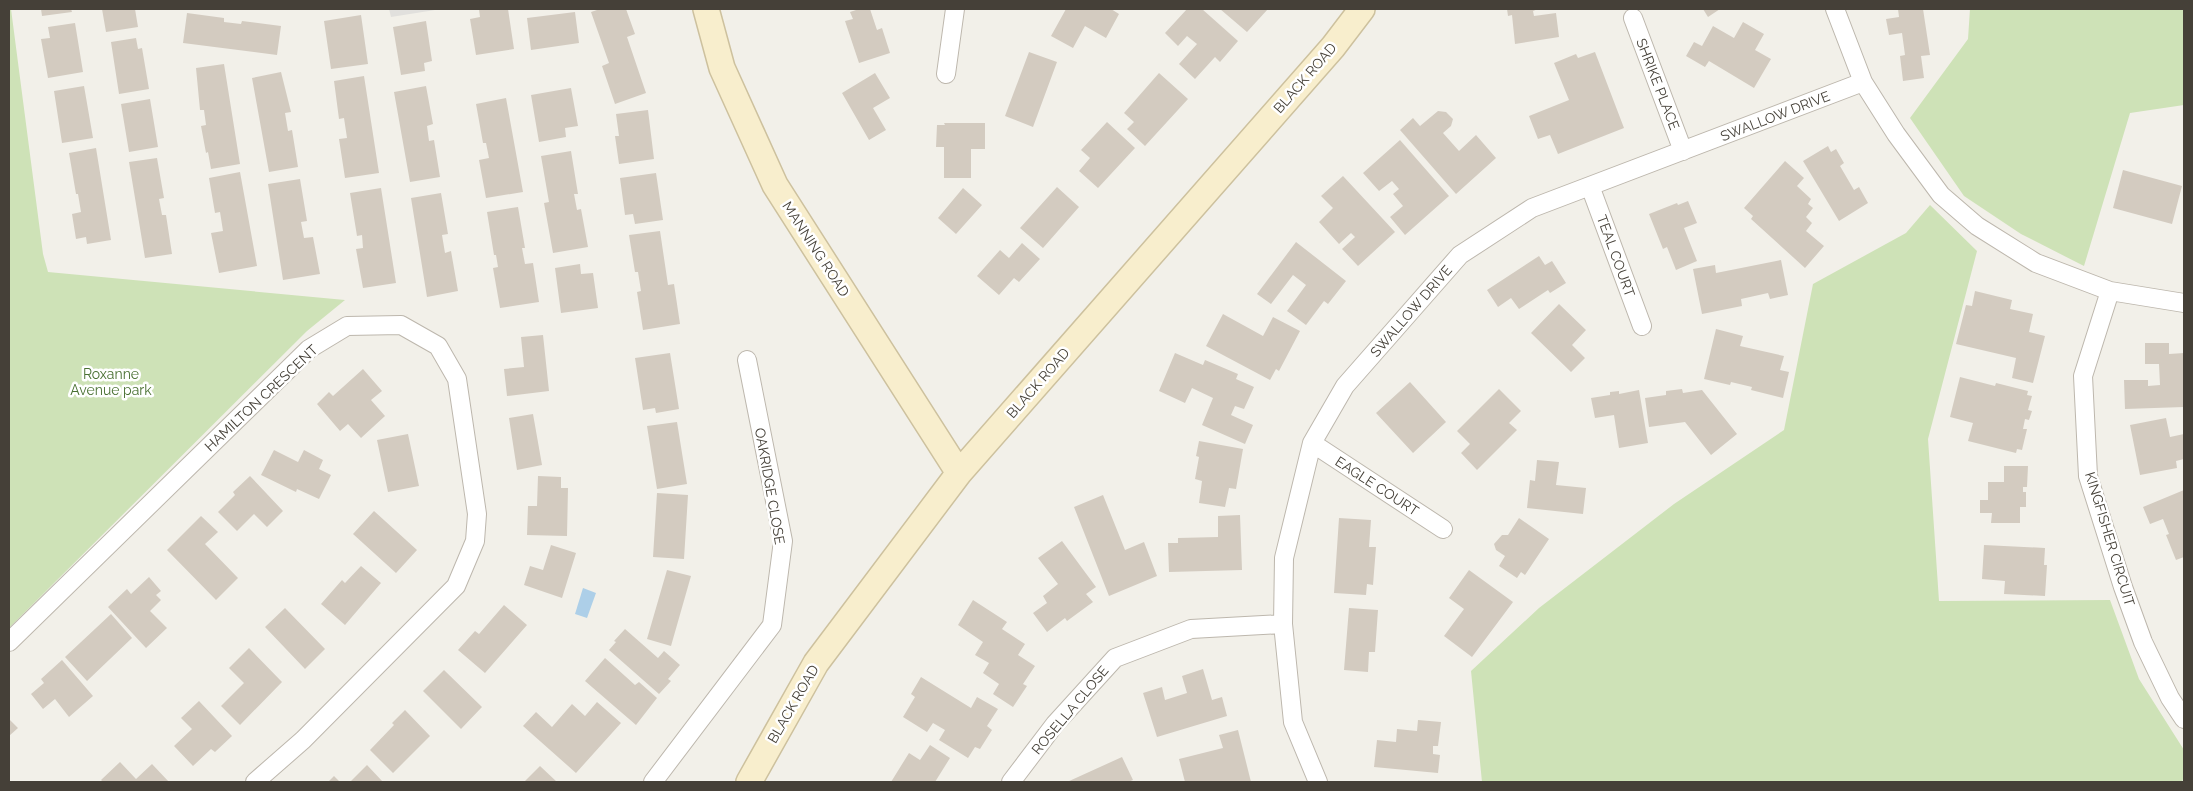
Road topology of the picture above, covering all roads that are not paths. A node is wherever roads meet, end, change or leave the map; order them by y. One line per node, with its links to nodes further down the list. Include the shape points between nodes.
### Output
1 (706, 9): 15 (main road, MANNING ROAD, via 722,68 775,185)
2 (955, 9): 6 (street)
3 (1362, 9): 15 (main road, BLACK ROAD, via 1333,47)
4 (1834, 9): 7 (street)
5 (1632, 18): 8 (street, SHRIKE PLACE)
6 (946, 74)
7 (1863, 82): 8 (street, SWALLOW DRIVE); 10 (street, via 1941,195 1977,226 2036,263)
8 (1683, 151): 9 (street, SWALLOW DRIVE)
9 (1590, 186): 12 (street, TEAL COURT); 14 (street, SWALLOW DRIVE, via 1532,208 1460,255 1345,386)
10 (2110, 291): 11 (street); 19 (street, KINGFISHER CIRCUIT, via 2083,376 2088,476 2143,642)
11 (2184, 303)
12 (1642, 326)
13 (747, 360): 22 (street, OAKRIDGE CLOSE, via 783,541 772,625)
14 (1312, 443): 16 (street, EAGLE COURT); 17 (street, SWALLOW DRIVE, via 1284,558)
15 (959, 473): 23 (main road, BLACK ROAD, via 816,663)
16 (1443, 529)
17 (1283, 624): 24 (street, ROSELLA CLOSE, via 1191,629 1114,658 1055,724); 25 (street, SWALLOW DRIVE, via 1293,722)
18 (9, 642): 21 (street, HAMILTON CRESCENT, via 309,349 347,326 401,325 438,346 457,379 477,514 475,541 456,586 303,740)
19 (2177, 693): 20 (street, KINGFISHER CIRCUIT)
20 (2184, 719)
21 (255, 782)
22 (653, 782)
23 (749, 782)
24 (1011, 782)
25 (1318, 782)

